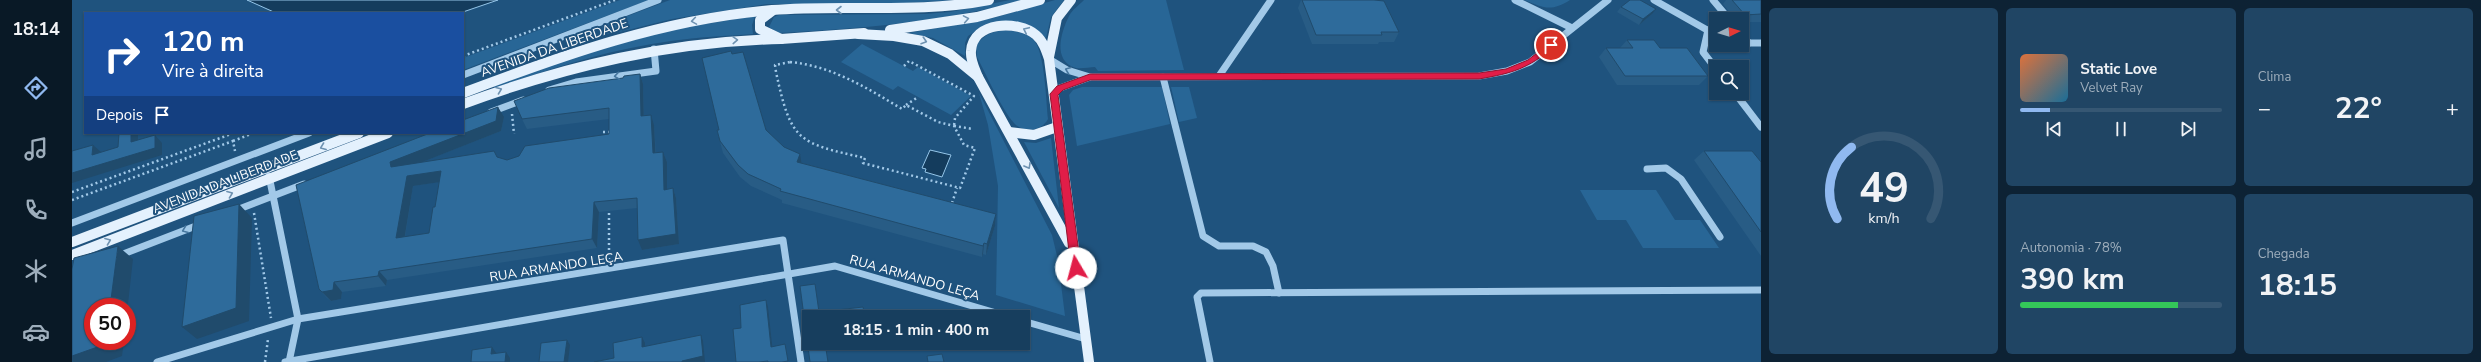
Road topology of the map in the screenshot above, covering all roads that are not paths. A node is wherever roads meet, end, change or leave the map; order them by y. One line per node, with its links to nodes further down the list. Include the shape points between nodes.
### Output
1 (658, 0): 21 (street)
2 (989, 0): 10 (main road, AVENIDA DA LIBERDADE, one-way to 10, via 933,9)
3 (1040, 0): 14 (main road, one-way to 3, via 955,21 1002,12)
4 (1071, 0): 19 (main road, via 1057,18 1053,28)
5 (1271, 0): 22 (street)
6 (1516, 0): 12 (street)
7 (1608, 0): 12 (street)
8 (1654, 0): 13 (street)
9 (1713, 0): 11 (street)
10 (774, 10): 15 (main road, via 764,15 759,24 760,29); 26 (main road, AVENIDA DA LIBERDADE, one-way to 26, via 684,22 635,33 558,58)
11 (1723, 12)
12 (1572, 28): 22 (street, via 1530,62 1507,71 1479,76)
13 (1708, 30): 20 (street, via 1703,52)
14 (858, 34): 15 (main road, AVENIDA DA LIBERDADE); 23 (main road, one-way to 23, via 904,36 936,44 954,55)
15 (781, 39): 18 (main road, AVENIDA DA LIBERDADE, one-way to 15, via 728,40)
16 (1749, 43): 17 (street)
17 (1761, 43)
18 (654, 49): 27 (street, one-way to 27, via 656,71 576,82); 31 (main road, AVENIDA DA LIBERDADE, one-way to 18, via 538,77)
19 (1049, 59): 23 (main road, one-way to 23, via 1044,45 1027,29 1009,25 998,26 980,33 970,47); 24 (street, one-way to 19, via 1067,70); 28 (main road)
20 (1709, 60)
21 (464, 75)
22 (1219, 76): 25 (street)
23 (978, 77): 35 (main road)
24 (1090, 77): 25 (street); 28 (street, via 1060,88)
25 (1163, 77): 53 (street, via 1203,236 1210,245 1222,248 1255,246 1266,251 1271,260)
26 (464, 94)
27 (538, 94)
28 (1054, 94): 33 (main road)
29 (531, 97): 32 (street)
30 (1740, 100): 34 (street)
31 (464, 104)
32 (481, 115)
33 (1057, 127): 35 (main road, via 1046,134 1025,136); 49 (main road)
34 (1761, 127)
35 (1009, 132): 49 (main road, one-way to 49, via 1062,227)
36 (306, 134): 45 (street)
37 (357, 134): 40 (main road, AVENIDA DA LIBERDADE, one-way to 40)
38 (385, 134): 40 (main road, AVENIDA DA LIBERDADE)
39 (1647, 169): 46 (street, via 1666,168 1674,173 1684,183)
40 (269, 173): 42 (street); 47 (main road, AVENIDA DA LIBERDADE); 48 (main road, AVENIDA DA LIBERDADE, one-way to 40)
41 (312, 181): 42 (street)
42 (274, 196): 43 (street); 55 (street)
43 (227, 214)
44 (212, 220): 50 (street, one-way to 50)
45 (72, 223)
46 (1720, 237)
47 (72, 242)
48 (72, 255)
49 (1074, 255): 57 (main road)
50 (109, 259)
51 (788, 274): 54 (street, RUA ARMANDO LEÇA, via 835,266); 55 (street, RUA ARMANDO LEÇA, via 783,240); 59 (street, RUA ARMANDO LEÇA); 60 (street, RUA ARMANDO LEÇA)
52 (1761, 290): 53 (street)
53 (1279, 293): 62 (street, via 1201,292 1197,297 1198,307)
54 (986, 310)
55 (298, 319): 58 (street); 59 (street)
56 (1030, 323): 57 (street)
57 (1086, 339): 61 (main road)
58 (157, 362)
59 (288, 362)
60 (801, 362)
61 (1089, 362)
62 (1210, 362)

